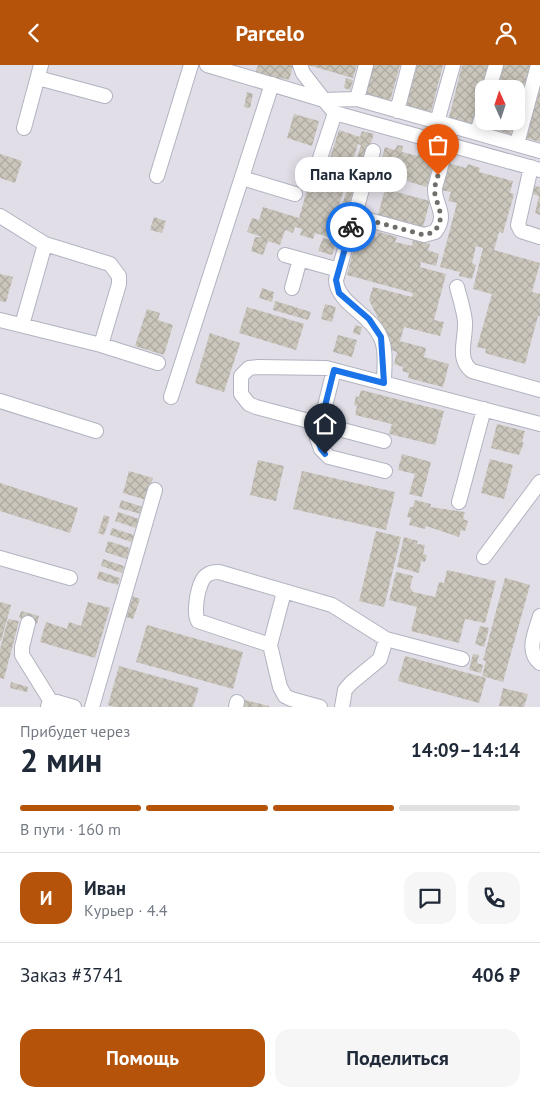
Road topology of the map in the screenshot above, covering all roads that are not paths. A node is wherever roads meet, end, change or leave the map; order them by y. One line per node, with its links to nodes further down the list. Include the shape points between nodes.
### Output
1 (192, 65): 27 (lane)
2 (207, 65): 11 (lane)
3 (300, 65): 14 (lane)
4 (366, 65): 13 (lane)
5 (409, 65): 15 (lane)
6 (453, 65): 17 (lane)
7 (496, 65): 10 (lane)
8 (538, 65): 22 (lane)
9 (40, 72): 12 (lane); 18 (lane)
10 (492, 80)
11 (272, 84): 14 (lane); 28 (lane)
12 (105, 96)
13 (354, 99): 14 (lane); 15 (lane); 16 (lane)
14 (324, 100): 16 (lane)
15 (397, 111): 17 (lane)
16 (341, 114): 21 (lane); 25 (lane)
17 (438, 122): 20 (lane)
18 (24, 128)
19 (478, 130): 20 (lane)
20 (477, 133): 22 (lane)
21 (447, 144): 26 (lane); 31 (lane, via 434,193 441,210 434,232 424,235)
22 (517, 144): 24 (lane)
23 (373, 151): 31 (lane)
24 (540, 151)
25 (316, 169)
26 (536, 169): 32 (lane, via 518,225 521,231)
27 (157, 176)
28 (242, 178): 29 (lane); 46 (lane)
29 (295, 194)
30 (0, 216): 33 (lane)
31 (354, 216): 36 (lane)
32 (540, 237)
33 (45, 244): 40 (lane); 41 (lane, via 110,264 115,269 119,284)
34 (285, 255): 35 (lane)
35 (300, 259): 36 (lane); 38 (lane)
36 (339, 270): 44 (lane, via 336,280 339,293 369,319 381,337)
37 (457, 287): 45 (lane, via 464,318 462,354 466,367)
38 (292, 288)
39 (0, 320): 40 (lane)
40 (22, 325): 41 (lane)
41 (101, 345): 42 (lane)
42 (158, 363)
43 (334, 370): 44 (lane); 49 (lane); 49 (lane, via 258,367 249,368 241,377 241,394 250,404)
44 (384, 383): 48 (lane)
45 (540, 390)
46 (171, 397)
47 (0, 401): 51 (lane)
48 (484, 409): 50 (lane); 56 (lane)
49 (320, 424): 52 (lane); 53 (lane, via 317,438 325,454)
50 (540, 424)
51 (96, 431)
52 (384, 441)
53 (385, 471)
54 (540, 481): 57 (lane)
55 (155, 490): 69 (lane)
56 (458, 502)
57 (484, 557)
58 (0, 558): 59 (lane)
59 (70, 578)
60 (284, 592): 63 (lane, via 332,605); 64 (lane); 64 (lane, via 213,572 203,579 194,609 202,624)
61 (540, 615): 66 (lane, via 531,647 534,658)
62 (28, 623): 67 (lane, via 22,655)
63 (386, 639): 65 (lane); 71 (lane, via 380,659 345,690)
64 (270, 645): 70 (lane, via 285,696)
65 (462, 659)
66 (540, 663)
67 (49, 703): 68 (lane)
68 (74, 707)
69 (92, 707)
70 (320, 707)
71 (342, 707)

